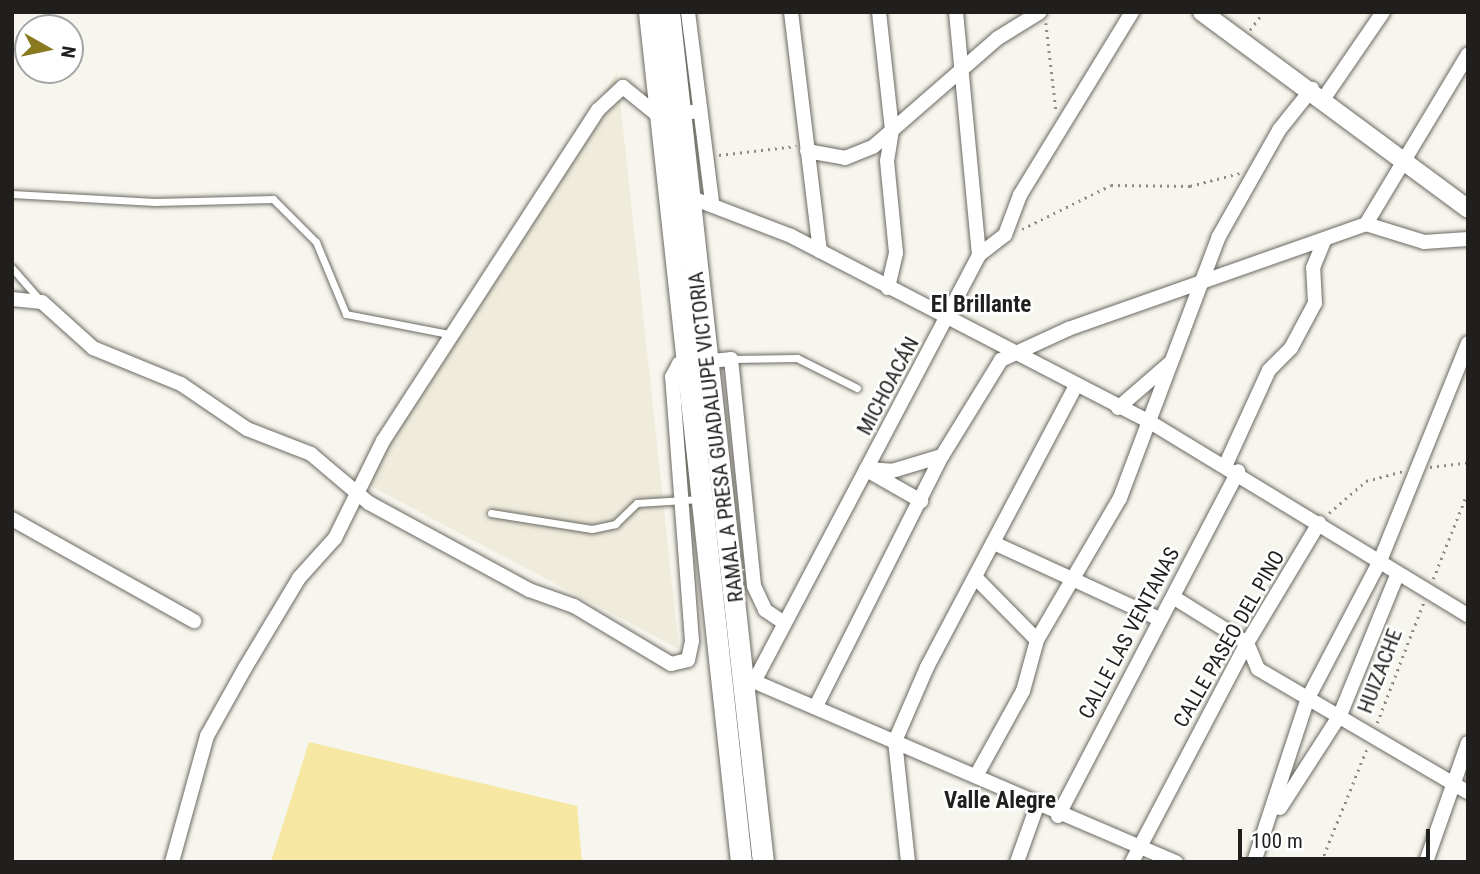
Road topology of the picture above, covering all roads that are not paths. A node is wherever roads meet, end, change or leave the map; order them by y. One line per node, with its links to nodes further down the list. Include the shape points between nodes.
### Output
1 (649, 12): 14 (main road, RAMAL A PRESA GUADALUPE VICTORIA)
2 (670, 12): 14 (main road, RAMAL A PRESA GUADALUPE VICTORIA)
3 (688, 12): 14 (street)
4 (791, 12): 16 (street)
5 (879, 12): 15 (street)
6 (957, 12): 12 (street)
7 (1040, 12): 12 (street)
8 (1132, 12): 26 (street, MICHOACÁN, via 1000,241)
9 (1202, 12): 13 (street)
10 (1383, 12): 13 (street)
11 (1468, 54): 17 (street)
12 (963, 71): 15 (street); 26 (street)
13 (1318, 94): 17 (street); 28 (street, via 1256,170 1208,259)
14 (679, 115): 19 (main road, RAMAL A PRESA GUADALUPE VICTORIA); 20 (street, via 705,157); 33 (street, via 631,88 608,97); 36 (main road, RAMAL A PRESA GUADALUPE VICTORIA)
15 (892, 130): 16 (street, via 874,146 845,158); 29 (street, via 887,160 897,253)
16 (807, 148): 25 (street)
17 (1405, 159): 21 (street); 22 (street)
18 (12, 194): 33 (lane, via 155,202 273,199 316,242 346,314)
19 (687, 196): 20 (street); 36 (main road, RAMAL A PRESA GUADALUPE VICTORIA)
20 (712, 204): 25 (street)
21 (1468, 209)
22 (1366, 224): 23 (street, via 1424,242); 24 (street)
23 (1468, 239)
24 (1324, 241): 28 (street, via 1231,269); 43 (street, CALLE LAS VENTANAS, via 1313,268 1315,303 1291,348 1269,370)
25 (820, 251): 29 (street)
26 (979, 255): 32 (street, MICHOACÁN)
27 (12, 268): 31 (lane)
28 (1202, 285): 35 (street, via 1068,328); 37 (street)
29 (888, 288): 32 (street)
30 (12, 299): 31 (street)
31 (42, 302): 45 (street, via 93,348 181,384 247,429 311,454)
32 (946, 318): 35 (street); 44 (street, MICHOACÁN)
33 (449, 334): 45 (street)
34 (1468, 343): 52 (street)
35 (1015, 355): 39 (street); 42 (street, via 991,371)
36 (710, 360): 38 (lane, via 797,358); 46 (main road, RAMAL A PRESA GUADALUPE VICTORIA); 60 (street, via 754,586 765,610); 63 (main road, RAMAL A PRESA GUADALUPE VICTORIA)
37 (1171, 362): 40 (street); 41 (street)
38 (857, 388)
39 (1075, 388): 40 (street); 51 (street)
40 (1118, 408): 41 (street)
41 (1150, 422): 43 (street); 55 (street, via 1120,498)
42 (942, 456): 44 (street, via 892,471); 47 (street)
43 (1232, 468): 50 (street); 56 (street, CALLE LAS VENTANAS)
44 (866, 470): 47 (street); 60 (street, MICHOACÁN)
45 (356, 490): 46 (street, via 369,503 529,590 575,606 671,664 688,660 692,641); 76 (street, via 335,538 299,578 207,736)
46 (691, 499): 48 (lane, via 637,503 615,523 592,529); 77 (main road, RAMAL A PRESA GUADALUPE VICTORIA)
47 (921, 501): 65 (street)
48 (491, 513)
49 (12, 519): 59 (street)
50 (1320, 523): 52 (street); 62 (street, CALLE PASEO DEL PINO)
51 (996, 544): 54 (street); 55 (street)
52 (1380, 561): 53 (street); 64 (street)
53 (1398, 573): 57 (street); 66 (street)
54 (975, 577): 61 (street); 67 (street)
55 (1074, 580): 58 (street); 61 (street)
56 (1173, 597): 58 (street, CALLE LAS VENTANAS); 62 (street)
57 (1468, 615)
58 (1157, 618): 73 (street, CALLE LAS VENTANAS)
59 (194, 621)
60 (783, 622): 63 (street, MICHOACÁN)
61 (1037, 640): 69 (street, via 1023,691)
62 (1247, 643): 64 (street, via 1258,669); 75 (street, CALLE PASEO DEL PINO)
63 (749, 678): 65 (street); 78 (main road, RAMAL A PRESA GUADALUPE VICTORIA)
64 (1308, 698): 66 (street); 74 (street)
65 (816, 706): 67 (street)
66 (1340, 715): 70 (street); 74 (street)
67 (895, 741): 69 (street); 79 (street)
68 (1468, 743): 70 (street)
69 (976, 776): 72 (street)
70 (1454, 783): 71 (street); 84 (street)
71 (1468, 792)
72 (1037, 806): 73 (street); 80 (street)
73 (1058, 816): 75 (street)
74 (1271, 820): 83 (street)
75 (1139, 846): 81 (street, CALLE PASEO DEL PINO); 82 (street)
76 (172, 862)
77 (741, 862)
78 (763, 862)
79 (908, 862)
80 (1017, 862)
81 (1132, 862)
82 (1176, 862)
83 (1254, 862)
84 (1426, 862)

